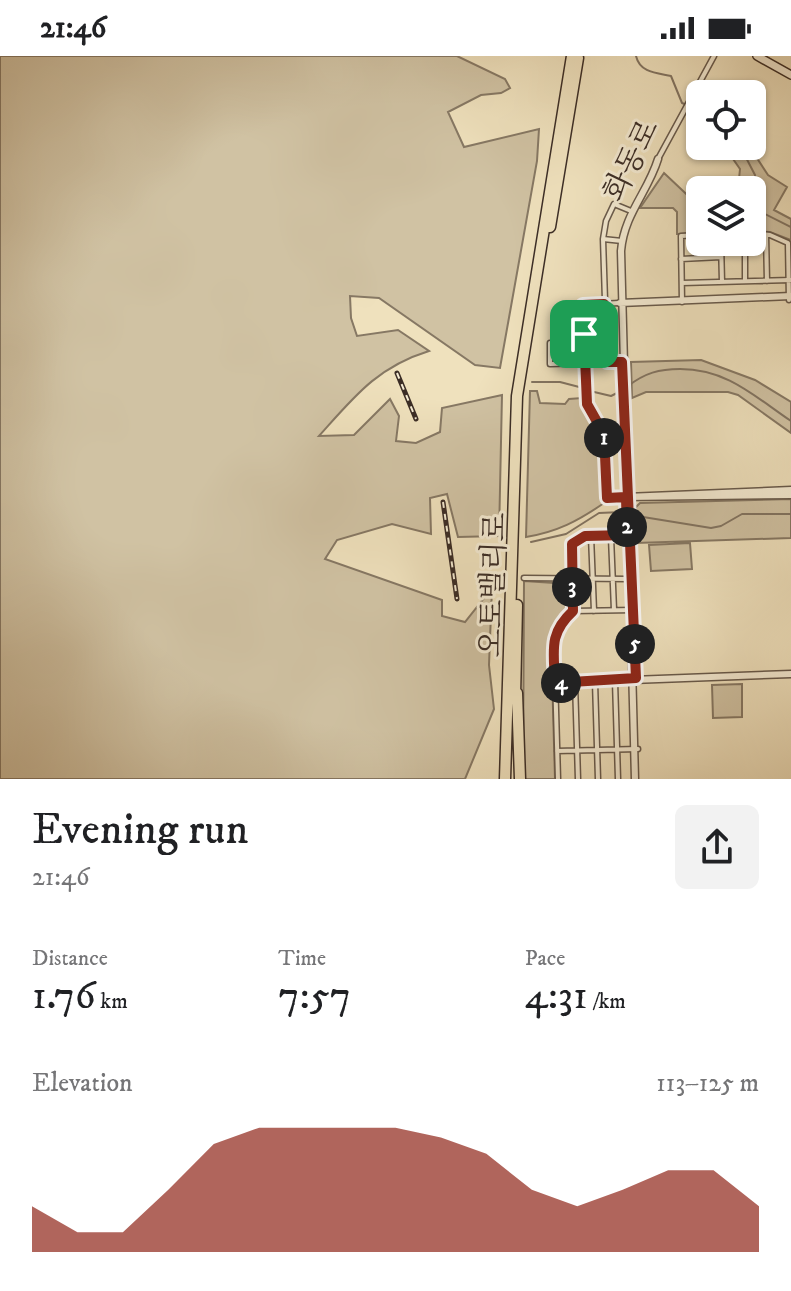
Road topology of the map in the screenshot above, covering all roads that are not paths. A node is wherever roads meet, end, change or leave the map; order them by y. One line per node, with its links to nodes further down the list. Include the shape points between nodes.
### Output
1 (714, 56): 6 (street, 화동로)
2 (757, 56): 4 (main road)
3 (575, 58): 5 (highway); 5 (highway)
4 (791, 75)
5 (568, 94): 35 (highway, 오토밸리로, via 523,373)
6 (658, 159): 7 (street, 화동로, via 649,186)
7 (631, 211): 10 (street, via 612,206); 11 (street, 화동로)
8 (766, 234): 15 (street, via 787,241); 18 (street)
9 (686, 236): 14 (street, via 681,236)
10 (603, 239): 11 (street); 24 (street)
11 (622, 241): 22 (street, 화동로)
12 (745, 256): 17 (street)
13 (721, 257): 14 (street); 19 (street)
14 (681, 259): 20 (street)
15 (790, 259): 16 (street)
16 (790, 280): 18 (street); 21 (street)
17 (745, 281): 18 (street); 19 (street)
18 (767, 281)
19 (722, 282): 20 (street)
20 (682, 283): 23 (street)
21 (790, 298): 23 (street)
22 (623, 301): 23 (street); 24 (street); 27 (street, 화동로); 29 (street, 화동로)
23 (682, 302)
24 (604, 304): 25 (street, via 583,305); 26 (street)
25 (585, 341): 28 (street); 28 (street, via 550,343 550,364)
26 (607, 362): 27 (street); 28 (street)
27 (622, 362): 29 (street, 화동로)
28 (585, 363): 31 (street, via 588,407 604,439 607,498)
29 (625, 388): 31 (street, 화동로)
30 (791, 492): 31 (street)
31 (629, 497): 33 (street, 화동로); 38 (street, 화동로)
32 (611, 535): 33 (street); 34 (street); 37 (street)
33 (627, 535): 38 (street, 화동로)
34 (591, 536): 39 (street, via 572,544); 40 (street)
35 (515, 553): 45 (highway, 오토밸리로); 52 (highway, 오토밸리로)
36 (524, 578): 39 (street)
37 (613, 579): 38 (street); 40 (street); 41 (street)
38 (631, 579): 42 (street, 화동로)
39 (572, 580): 40 (street); 43 (street)
40 (593, 580): 44 (street)
41 (614, 610): 42 (street); 44 (street)
42 (632, 610): 47 (street, 화동로)
43 (573, 611): 44 (street); 51 (street, via 554,636)
44 (594, 611)
45 (516, 671): 60 (highway, 오토밸리로); 61 (highway)
46 (791, 676): 47 (street)
47 (634, 680): 48 (street); 53 (street, 화동로)
48 (615, 681): 50 (street); 55 (street)
49 (575, 682): 50 (street); 51 (street); 57 (street)
50 (595, 682): 54 (street)
51 (555, 683): 56 (street)
52 (508, 695): 58 (highway); 59 (highway, 오토밸리로)
53 (636, 749): 55 (street); 66 (street, 화동로)
54 (597, 750): 55 (street); 57 (street); 64 (street)
55 (617, 750): 65 (street)
56 (557, 751): 57 (street); 62 (street)
57 (577, 751): 63 (street)
58 (498, 779)
59 (505, 779)
60 (511, 779)
61 (520, 779)
62 (558, 779)
63 (578, 779)
64 (598, 779)
65 (618, 779)
66 (637, 779)

